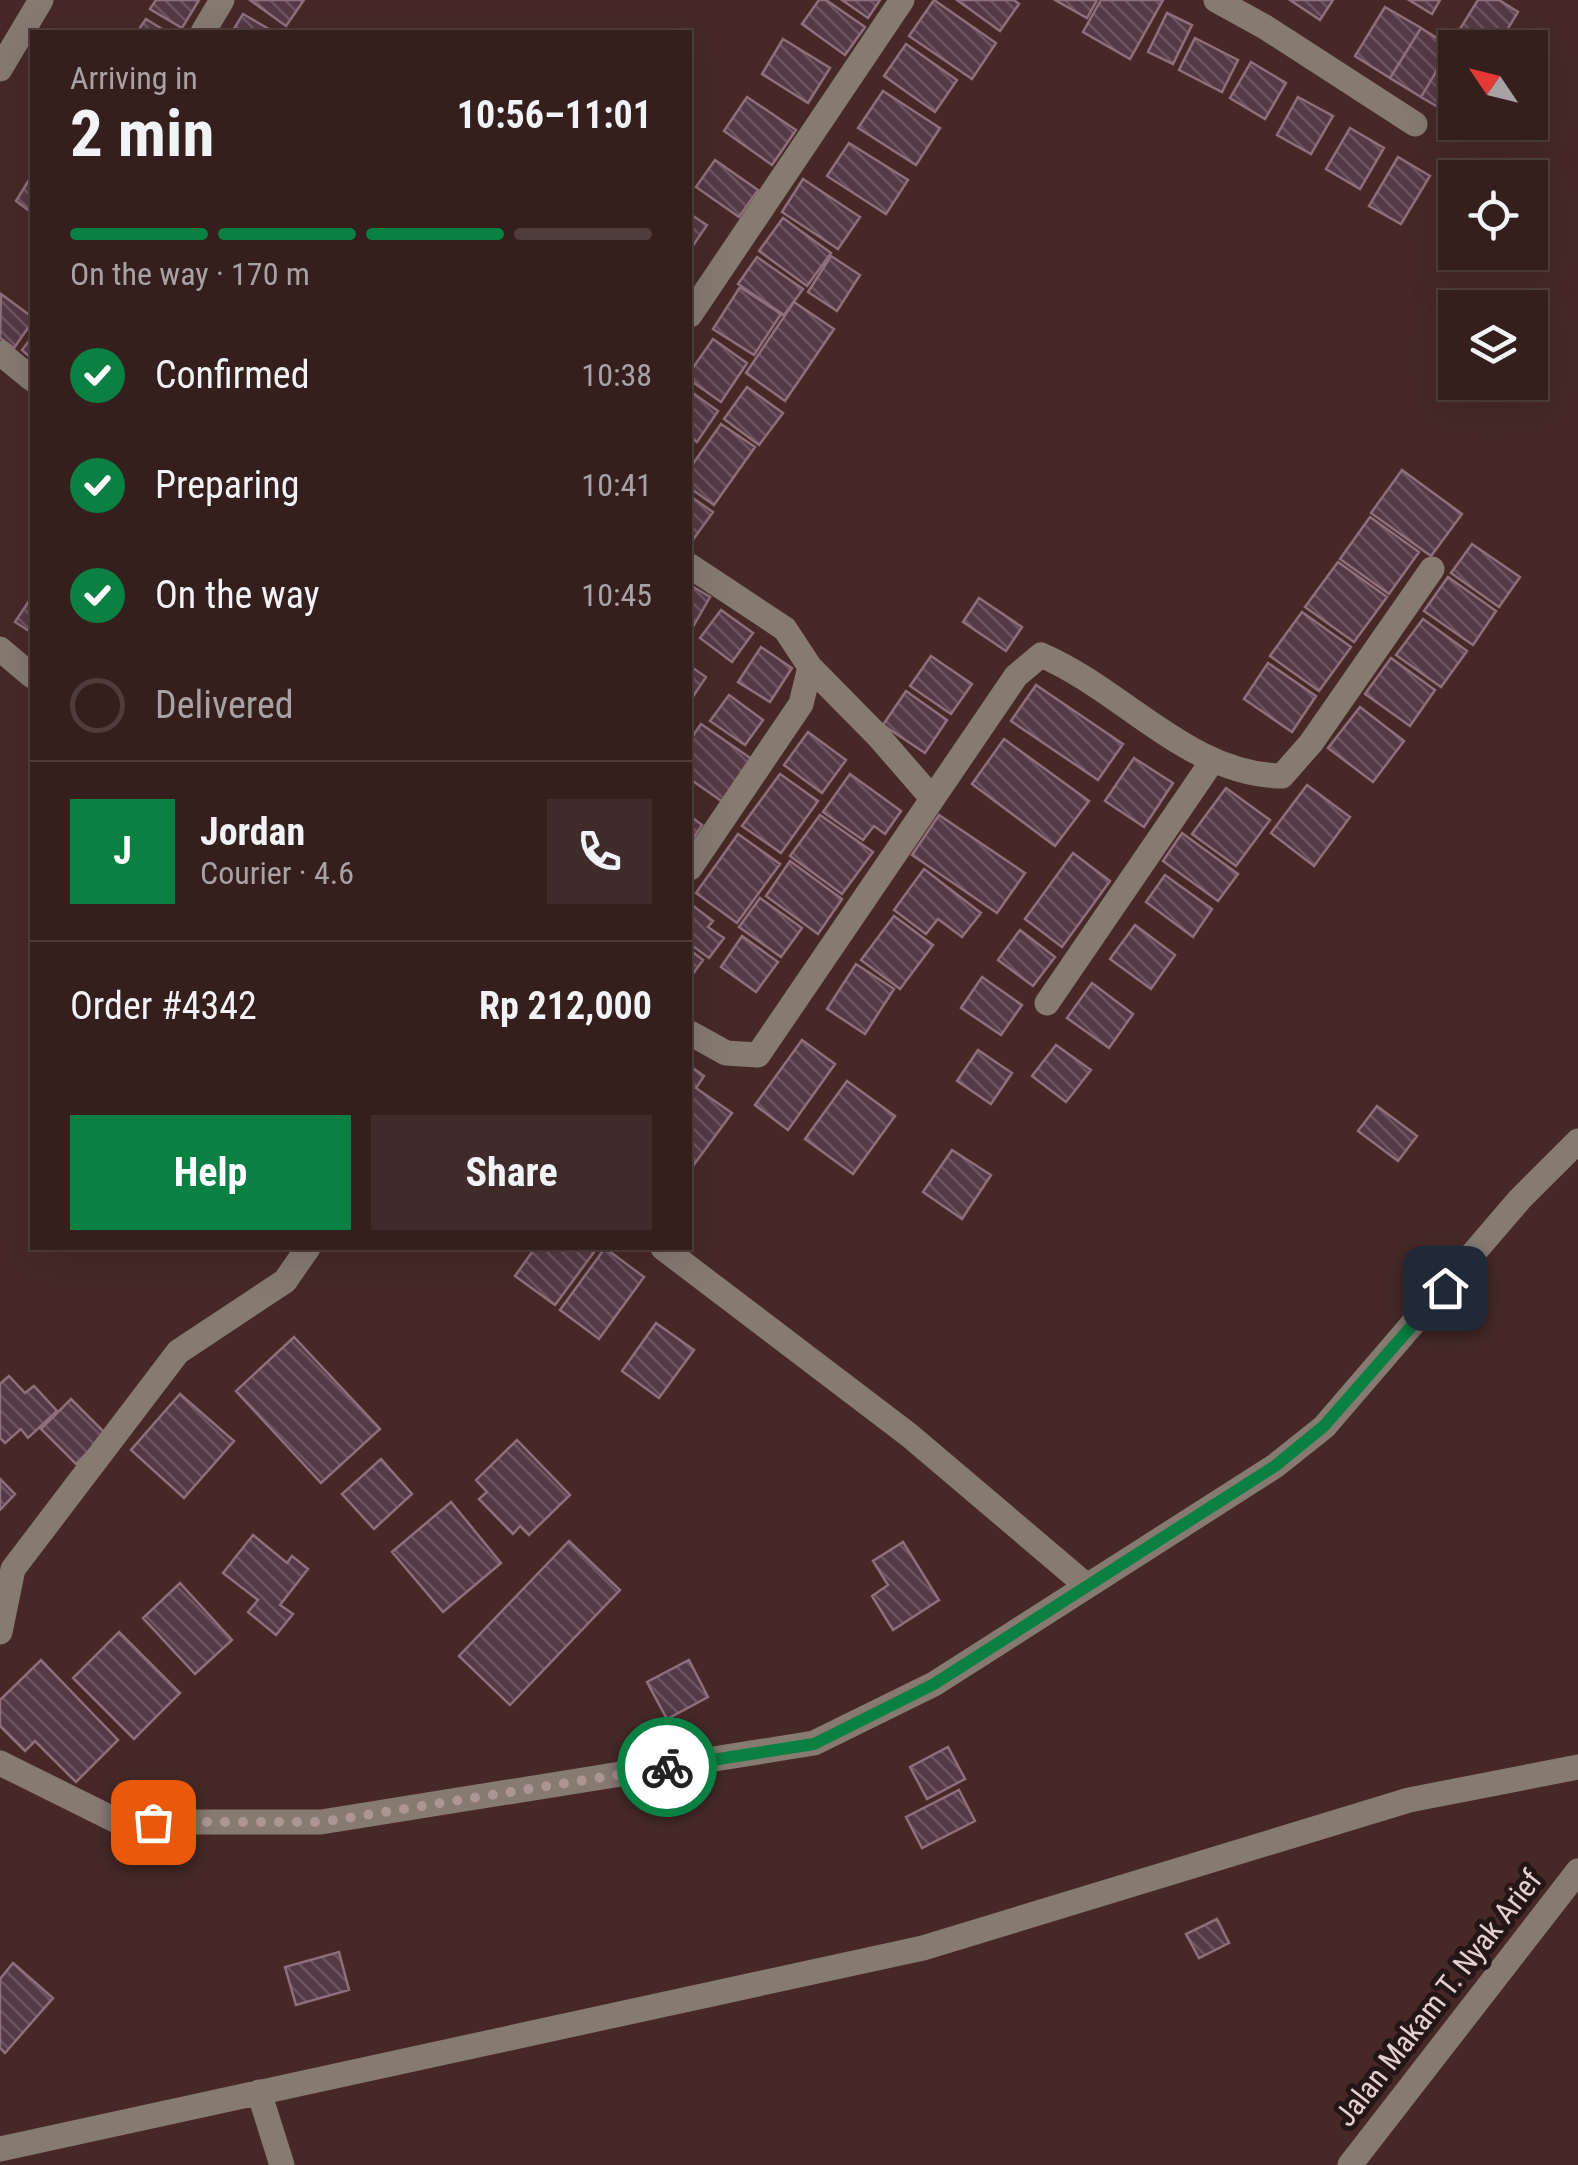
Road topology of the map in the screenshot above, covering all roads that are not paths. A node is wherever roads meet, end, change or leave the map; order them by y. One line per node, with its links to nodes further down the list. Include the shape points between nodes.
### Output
1 (41, 0): 6 (street)
2 (222, 0): 5 (street)
3 (902, 0): 8 (street)
4 (1216, 0): 7 (street)
5 (204, 30)
6 (0, 69)
7 (1415, 124)
8 (692, 312)
9 (0, 353): 10 (street)
10 (30, 377)
11 (692, 567): 14 (street, via 785,629)
12 (1432, 569): 16 (street, via 1282,776 1257,776)
13 (0, 650): 15 (street)
14 (810, 667): 17 (street); 18 (street, via 802,704)
15 (30, 674)
16 (1213, 760): 17 (street, via 1041,655 1016,676); 19 (street)
17 (932, 798): 20 (street, via 758,1055 726,1053)
18 (692, 865)
19 (1047, 1003)
20 (692, 1035)
21 (1578, 1141): 24 (street, via 1324,1426 1275,1466)
22 (307, 1250): 25 (street, via 284,1281 178,1352 13,1569)
23 (666, 1250): 24 (street, via 909,1435)
24 (1087, 1586): 26 (street, via 934,1684 814,1744 322,1822 119,1822)
25 (0, 1632)
26 (0, 1763)
27 (1578, 1767): 29 (street, via 1410,1800 923,1948)
28 (1578, 1871): 32 (street, Jalan Makam T. Nyak Arief)
29 (259, 2092): 30 (street); 31 (street)
30 (0, 2148)
31 (282, 2165)
32 (1350, 2165)

